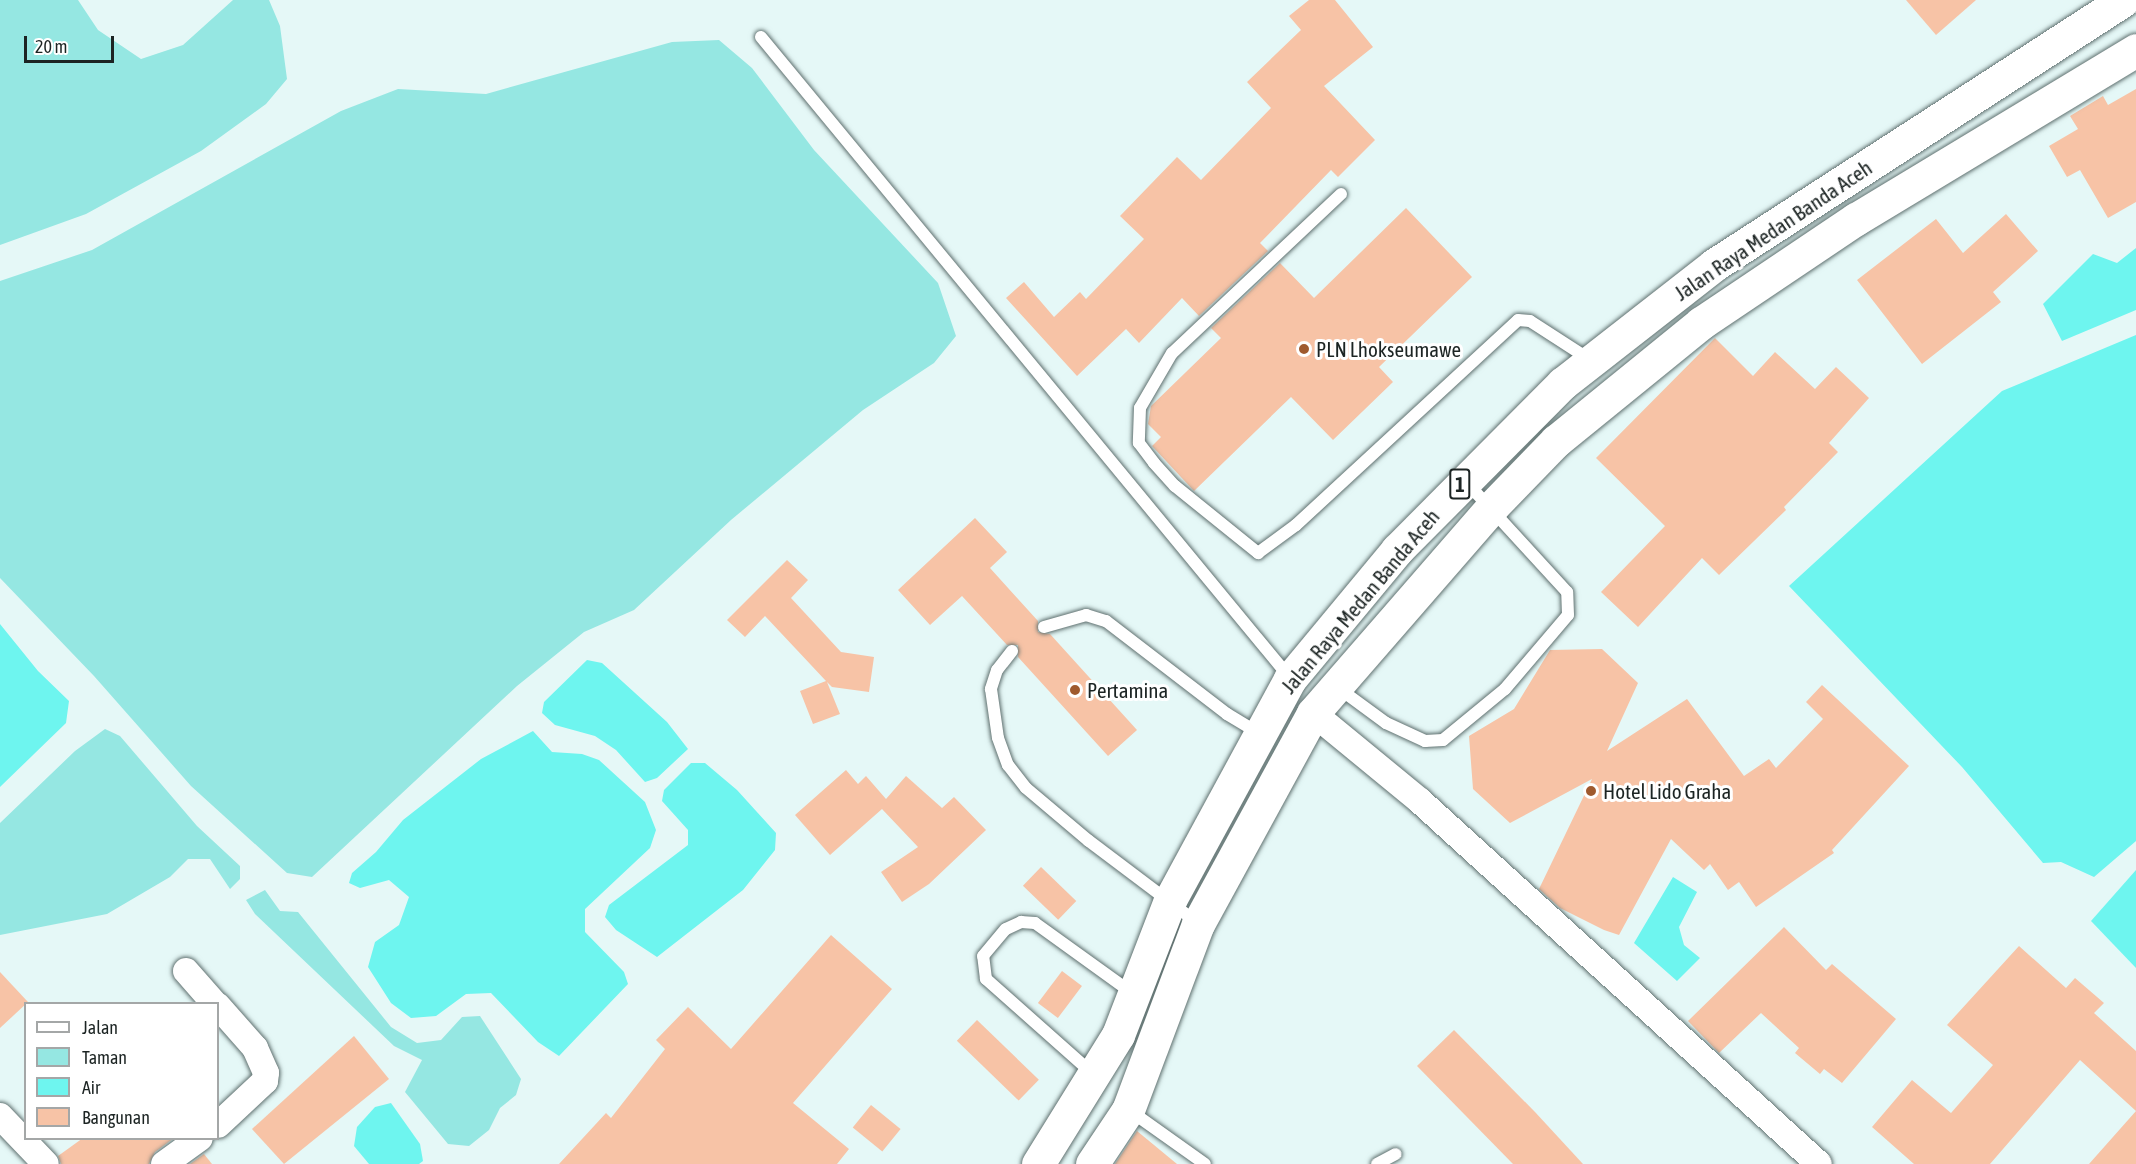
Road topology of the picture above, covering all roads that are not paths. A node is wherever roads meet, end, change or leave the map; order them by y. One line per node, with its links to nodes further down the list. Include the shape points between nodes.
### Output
1 (2116, 5): 4 (highway, Jalan Raya Medan Banda Aceh / 1)
2 (761, 37): 12 (lane)
3 (2136, 50): 6 (highway, Jalan Raya Medan Banda Aceh / 1)
4 (1833, 188): 6 (highway); 7 (highway, Jalan Raya Medan Banda Aceh / 1, via 1714,265)
5 (1341, 194): 7 (lane, via 1172,353 1140,408 1139,443 1154,463 1189,498 1223,521 1258,553 1291,530 1518,320 1530,321)
6 (1856, 219): 9 (highway, Jalan Raya Medan Banda Aceh / 1, via 1701,323 1556,441)
7 (1593, 362): 8 (highway, Jalan Raya Medan Banda Aceh / 1, via 1563,383)
8 (1464, 480): 9 (lane); 12 (highway, Jalan Raya Medan Banda Aceh / 1, via 1397,550)
9 (1492, 507): 13 (highway, Jalan Raya Medan Banda Aceh / 1); 13 (lane, via 1570,599 1568,615 1505,689 1443,740 1434,741 1386,723)
10 (1044, 627): 15 (lane, via 1086,615 1106,621 1227,714)
11 (1012, 651): 16 (lane, via 997,670 991,689 998,738 1008,765 1026,788 1089,841)
12 (1290, 678): 15 (highway, Jalan Raya Medan Banda Aceh / 1)
13 (1336, 686): 14 (highway, Jalan Raya Medan Banda Aceh / 1)
14 (1313, 714): 17 (highway, Jalan Raya Medan Banda Aceh / 1); 34 (street, via 1420,801)
15 (1259, 733): 16 (highway, Jalan Raya Medan Banda Aceh / 1)
16 (1170, 900): 17 (lane); 19 (highway, Jalan Raya Medan Banda Aceh / 1)
17 (1198, 924): 23 (highway, Jalan Raya Medan Banda Aceh / 1)
18 (186, 970): 20 (street)
19 (1132, 993): 22 (highway, Jalan Raya Medan Banda Aceh / 1, via 1118,1035); 22 (lane, via 1035,923 1021,922 1006,929 983,956 986,979)
20 (213, 1002)
21 (219, 1008): 25 (street, via 255,1048 266,1073 265,1081)
22 (1095, 1075): 30 (highway, Jalan Raya Medan Banda Aceh / 1)
23 (1128, 1110): 31 (highway, Jalan Raya Medan Banda Aceh / 1); 32 (lane)
24 (0, 1116): 28 (street)
25 (219, 1124)
26 (197, 1140): 29 (street)
27 (1396, 1154): 33 (lane)
28 (46, 1164)
29 (164, 1164)
30 (1038, 1164)
31 (1092, 1164)
32 (1205, 1164)
33 (1377, 1164)
34 (1820, 1164)

